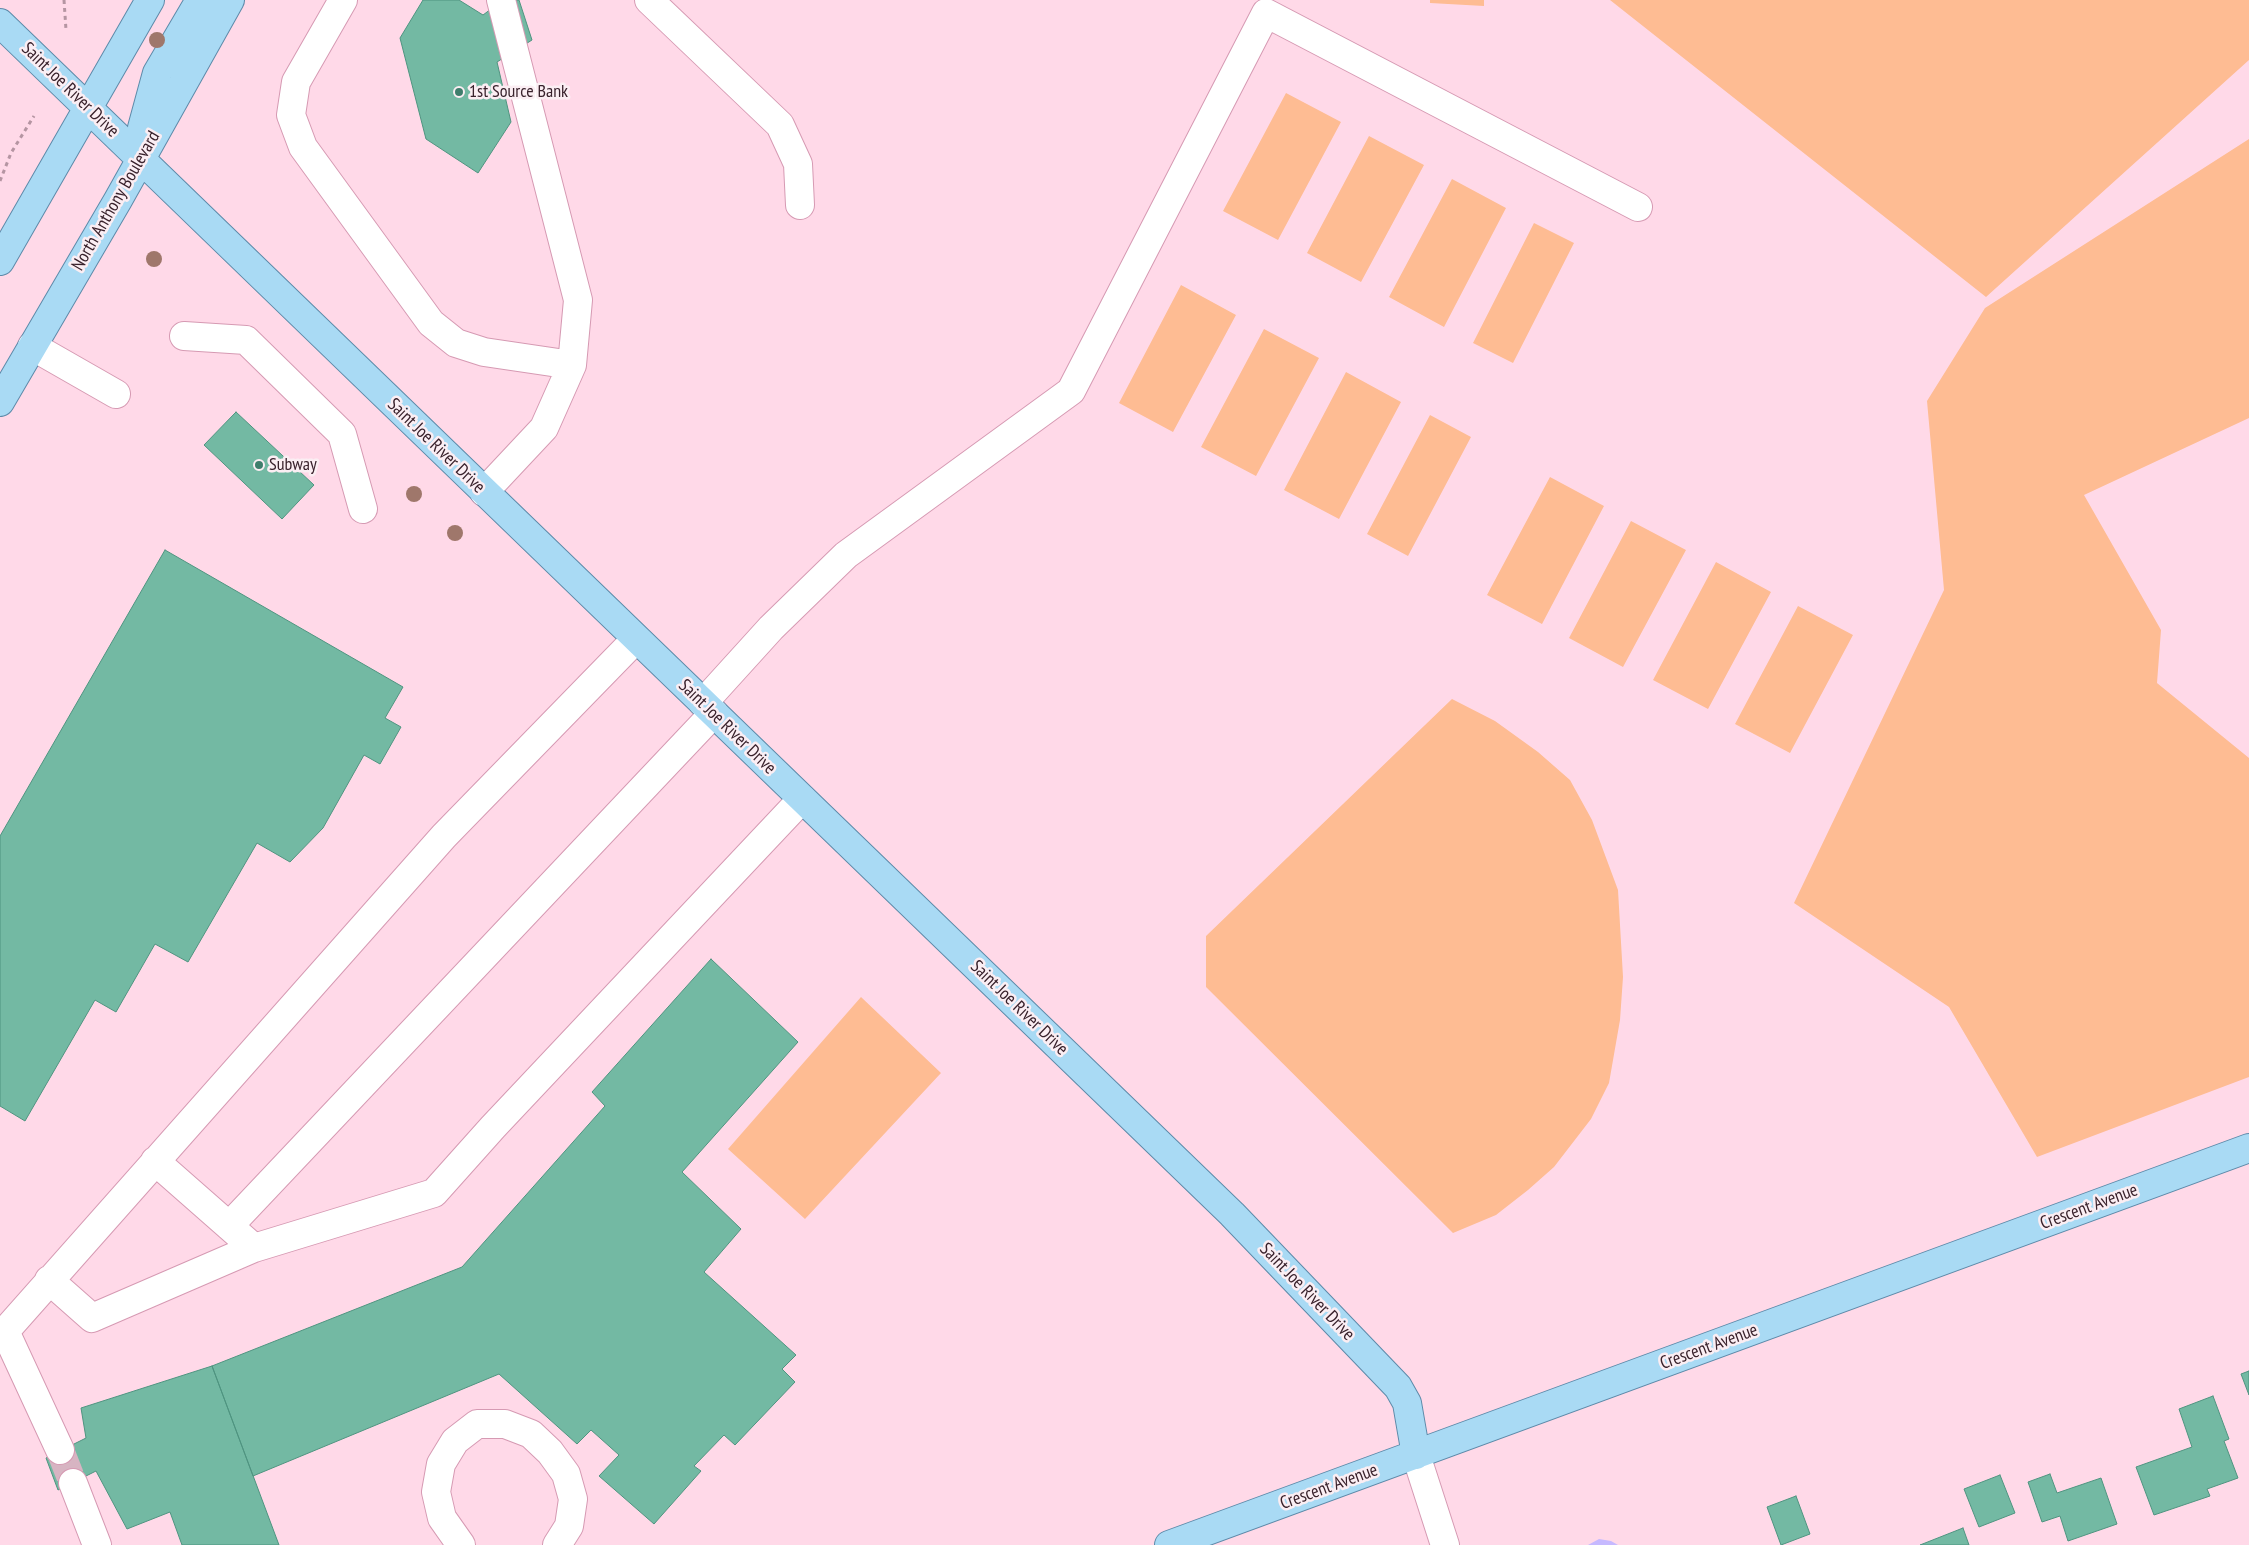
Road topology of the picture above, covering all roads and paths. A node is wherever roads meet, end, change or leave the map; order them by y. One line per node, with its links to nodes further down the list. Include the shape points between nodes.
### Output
1 (64, 0): 9 (path)
2 (150, 0): 10 (main road)
3 (200, 0): 12 (main road, via 157,73 142,128)
4 (230, 0): 12 (main road, North Anthony Boulevard)
5 (343, 0): 19 (street, via 296,82 291,116 303,147 431,322 456,343 484,352)
6 (501, 0): 19 (street, via 578,300)
7 (649, 0): 14 (street, via 780,125 798,164)
8 (0, 23): 10 (main road, Saint Joe River Drive)
9 (66, 30)
10 (88, 107): 12 (main road, Saint Joe River Drive); 16 (main road)
11 (34, 116): 13 (path, via 11,153)
12 (141, 158): 18 (main road, North Anthony Boulevard); 22 (main road, Saint Joe River Drive)
13 (0, 181)
14 (800, 205)
15 (1638, 207): 25 (street, via 1266,13 1071,391 846,555 771,628)
16 (0, 261)
17 (184, 336): 23 (street, via 246,340 342,434)
18 (32, 346): 20 (street); 21 (main road, North Anthony Boulevard)
19 (572, 365): 22 (street, via 544,428)
20 (116, 394)
21 (0, 402)
22 (484, 492): 24 (main road, Saint Joe River Drive)
23 (363, 509)
24 (636, 639): 25 (main road, Saint Joe River Drive); 28 (street, via 444,836)
25 (708, 708): 26 (main road, Saint Joe River Drive); 29 (street)
26 (802, 799): 30 (street, via 434,1193); 34 (main road, Saint Joe River Drive, via 1232,1214 1398,1387 1407,1404)
27 (2249, 1148): 34 (main road, Crescent Avenue)
28 (155, 1161): 29 (street); 31 (street)
29 (229, 1226): 30 (street)
30 (254, 1248): 31 (street, via 92,1318)
31 (49, 1280): 32 (street)
32 (3, 1334): 33 (street)
33 (60, 1450)
34 (1416, 1455): 39 (main road, Crescent Avenue); 40 (street)
35 (72, 1482): 36 (street)
36 (97, 1545)
37 (461, 1545): 38 (street, via 442,1518 436,1492 442,1464 455,1441 478,1424 505,1424 531,1434 566,1474 573,1499 569,1526)
38 (557, 1545)
39 (1169, 1545)
40 (1445, 1545)

